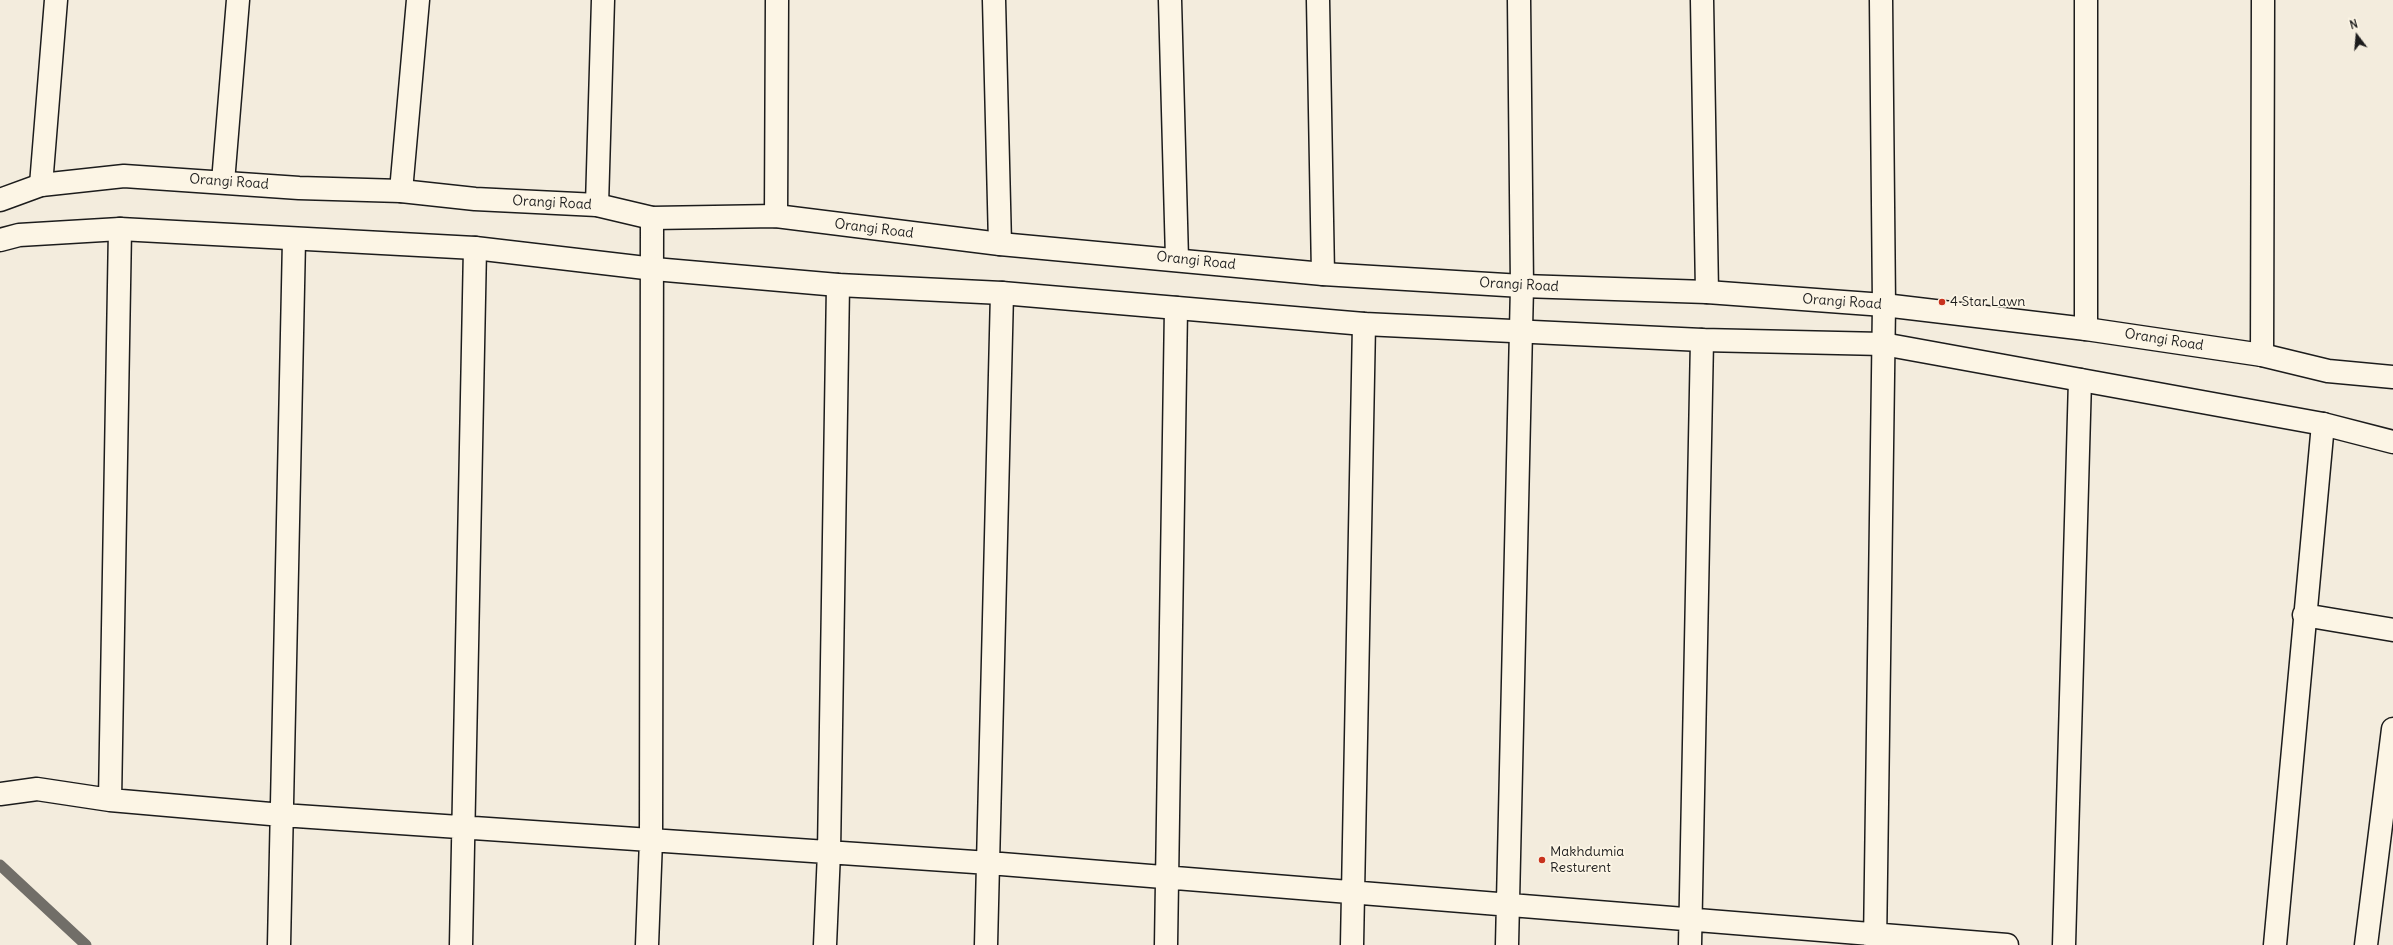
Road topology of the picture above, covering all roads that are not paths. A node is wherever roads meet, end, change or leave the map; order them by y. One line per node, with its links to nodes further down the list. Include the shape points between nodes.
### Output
1 (56, 0): 15 (street)
2 (238, 0): 14 (street)
3 (418, 0): 16 (street)
4 (603, 0): 18 (street)
5 (777, 0): 19 (street)
6 (994, 0): 24 (street)
7 (1170, 0): 26 (street)
8 (1318, 0): 28 (street)
9 (1519, 0): 30 (street)
10 (1702, 0): 31 (street)
11 (1881, 0): 33 (street)
12 (2086, 0): 36 (street)
13 (2262, 0): 40 (street)
14 (223, 182): 15 (street, Orangi Road, via 124,176); 16 (street, Orangi Road, via 299,188)
15 (40, 185): 17 (street, Orangi Road)
16 (401, 191): 18 (street, Orangi Road)
17 (0, 200)
18 (597, 205): 20 (street, Orangi Road)
19 (776, 216): 20 (street, Orangi Road); 24 (street, Orangi Road)
20 (652, 218): 27 (street)
21 (120, 230): 22 (street, via 19,235); 23 (street); 49 (street)
22 (0, 240)
23 (294, 240): 25 (street); 50 (street)
24 (1000, 244): 26 (street, Orangi Road)
25 (475, 248): 27 (street); 51 (street)
26 (1177, 259): 28 (street, Orangi Road)
27 (654, 269): 29 (street); 52 (street)
28 (1323, 274): 30 (street, Orangi Road)
29 (838, 285): 32 (street); 53 (street)
30 (1522, 286): 31 (street, Orangi Road); 37 (street)
31 (1707, 292): 33 (street, Orangi Road)
32 (1002, 294): 34 (street); 54 (street)
33 (1884, 305): 36 (street, Orangi Road); 39 (street)
34 (1176, 308): 35 (street); 55 (street)
35 (1364, 324): 37 (street); 56 (street)
36 (2086, 328): 40 (street, Orangi Road)
37 (1521, 331): 38 (street); 57 (street)
38 (1702, 340): 39 (street); 58 (street)
39 (1883, 344): 42 (street); 59 (street)
40 (2262, 355): 41 (street, Orangi Road, via 2328,371)
41 (2393, 377)
42 (2080, 380): 43 (street); 70 (street)
43 (2323, 424): 44 (street); 45 (street)
44 (2393, 442)
45 (2304, 615): 46 (street); 71 (street)
46 (2393, 630)
47 (2393, 729): 72 (street)
48 (0, 794): 49 (street, via 37,789)
49 (110, 800): 50 (street)
50 (282, 815): 51 (street); 60 (street)
51 (463, 827): 52 (street); 61 (street)
52 (651, 840): 53 (street); 62 (street)
53 (828, 852): 54 (street); 63 (street)
54 (989, 863): 55 (street); 64 (street)
55 (1167, 878): 56 (street); 65 (street)
56 (1353, 893): 57 (street); 66 (street)
57 (1508, 905): 58 (street); 67 (street)
58 (1691, 920): 59 (street); 68 (street)
59 (1875, 940): 69 (street)
60 (279, 945)
61 (461, 945)
62 (647, 945)
63 (824, 945)
64 (986, 945)
65 (1166, 945)
66 (1352, 945)
67 (1507, 945)
68 (1690, 945)
69 (2007, 945)
70 (2064, 945)
71 (2275, 945)
72 (2366, 945)

